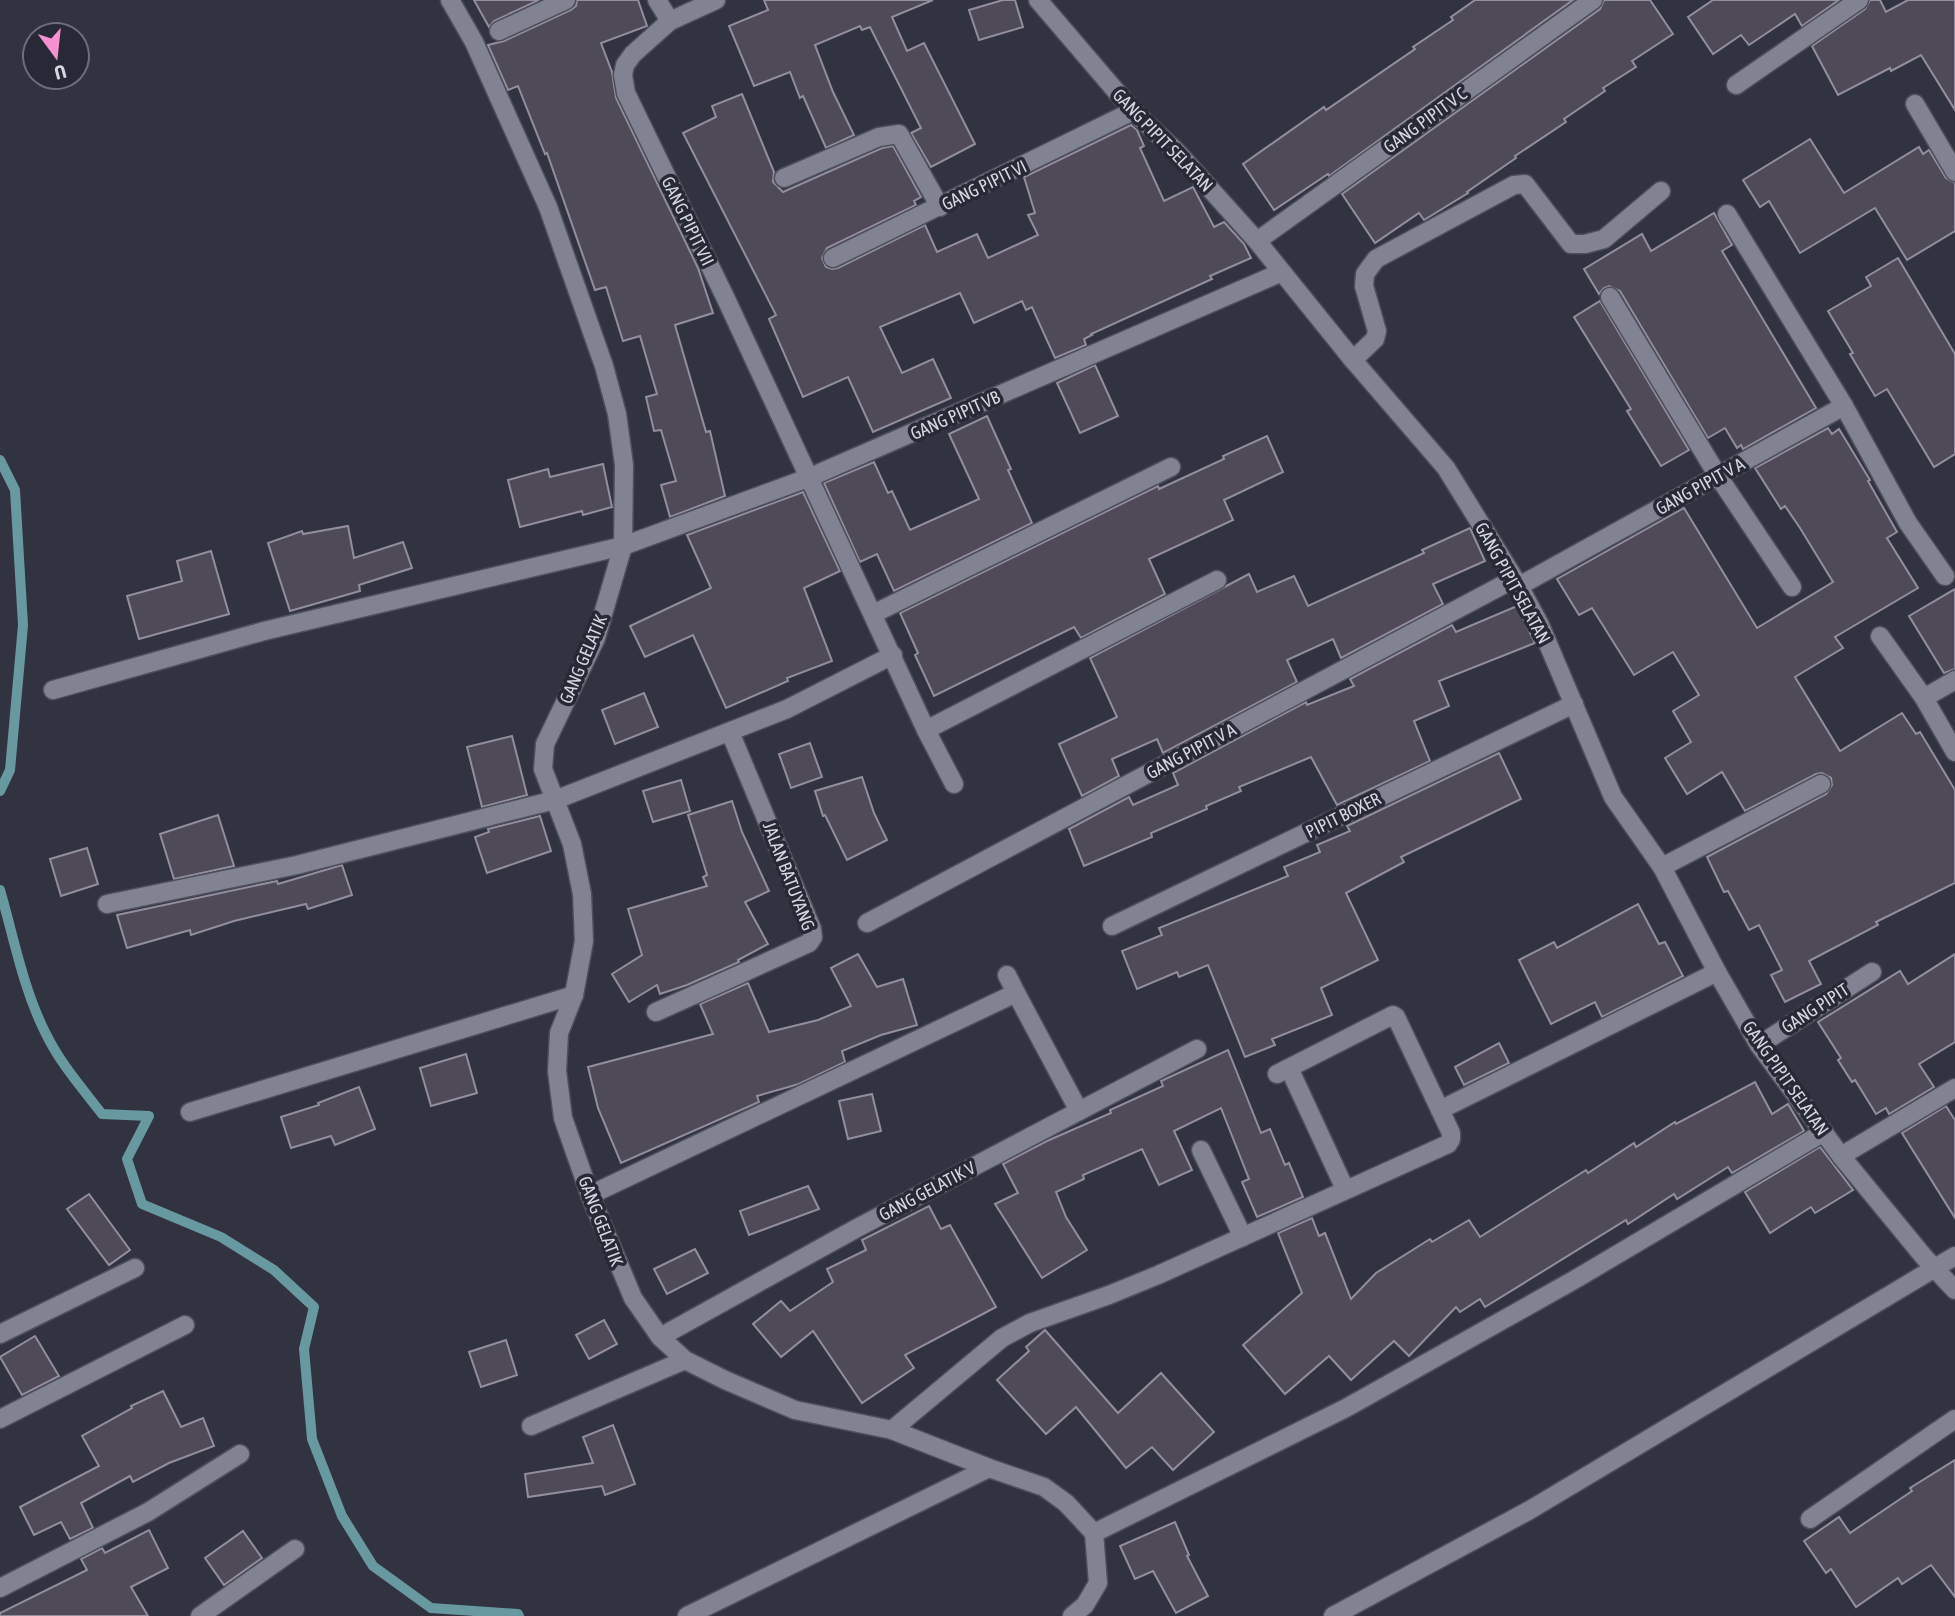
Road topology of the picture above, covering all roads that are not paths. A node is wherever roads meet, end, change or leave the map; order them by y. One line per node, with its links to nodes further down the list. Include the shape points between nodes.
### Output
1 (450, 0): 27 (street, GANG GELATIK, via 474,42 548,206 604,366 624,465)
2 (566, 0): 9 (street)
3 (657, 0): 8 (street)
4 (716, 0): 8 (street, GANG PIPIT VII)
5 (1038, 0): 12 (street, GANG PIPIT SELATAN)
6 (1593, 0): 18 (street, GANG PIPIT V C)
7 (1859, 0): 10 (street)
8 (670, 21): 26 (street, GANG PIPIT VII, via 625,65 626,93)
9 (499, 31)
10 (1736, 85)
11 (1916, 104): 13 (street)
12 (1133, 111): 16 (street, GANG PIPIT VI); 18 (street, GANG PIPIT SELATAN, via 1177,152)
13 (1955, 172)
14 (784, 178): 16 (street, via 879,137 900,134)
15 (1661, 191): 22 (street, via 1604,239 1571,244 1533,192 1525,184 1514,185 1376,259 1365,274 1364,286 1377,331 1375,340)
16 (940, 207): 19 (street, GANG PIPIT VI)
17 (1727, 214): 23 (street)
18 (1257, 241): 20 (street, GANG PIPIT SELATAN)
19 (833, 258)
20 (1282, 272): 22 (street, GANG PIPIT SELATAN); 26 (street, GANG PIPIT VB)
21 (1610, 298): 25 (street)
22 (1353, 359): 30 (street, GANG PIPIT SELATAN, via 1446,468)
23 (1844, 405): 25 (street, GANG PIPIT V A); 28 (street, via 1908,523)
24 (1171, 467): 32 (street)
25 (1718, 476): 30 (street, GANG PIPIT V A); 31 (street)
26 (808, 478): 27 (street, GANG PIPIT VB); 32 (street, GANG PIPIT VII)
27 (623, 546): 36 (street, GANG PIPIT VB, via 264,631); 44 (street, GANG GELATIK, via 596,638 545,744 543,769)
28 (1945, 576)
29 (1217, 580): 39 (street)
30 (1517, 583): 38 (street, GANG PIPIT SELATAN); 47 (street, GANG PIPIT V A)
31 (1792, 587)
32 (873, 614): 34 (street, GANG PIPIT VII)
33 (1880, 636): 37 (street)
34 (893, 655): 39 (street, GANG PIPIT VII); 40 (street, via 787,709)
35 (1955, 680): 37 (street)
36 (53, 690)
37 (1924, 698): 41 (street)
38 (1574, 705): 45 (street, GANG PIPIT SELATAN, via 1613,797); 48 (street, PIPIT BOXER)
39 (926, 730): 42 (street, GANG PIPIT VII)
40 (730, 732): 44 (street); 54 (street, JALAN BATUYANG, via 813,937 809,943)
41 (1955, 752)
42 (954, 784)
43 (1821, 784): 45 (street)
44 (555, 800): 46 (street, via 297,864); 53 (street, GANG GELATIK, via 572,844 582,894 584,941)
45 (1662, 867): 49 (street, GANG PIPIT SELATAN)
46 (107, 904)
47 (867, 923)
48 (1112, 926)
49 (1717, 972): 55 (street, GANG PIPIT SELATAN); 58 (street)
50 (1871, 972): 55 (street, GANG PIPIT)
51 (1007, 975): 52 (street)
52 (1016, 993): 59 (street); 65 (street)
53 (574, 995): 60 (street); 65 (street, GANG GELATIK, via 559,1033 556,1071 563,1118)
54 (656, 1012)
55 (1759, 1045): 61 (street, GANG PIPIT SELATAN)
56 (1197, 1049): 59 (street, GANG GELATIK V)
57 (1955, 1088): 63 (street)
58 (1440, 1110): 64 (street, via 1451,1133 1448,1144); 64 (street, via 1393,1016 1283,1071)
59 (1079, 1111): 73 (street, GANG GELATIK V)
60 (190, 1112)
61 (1824, 1132): 63 (street, GANG PIPIT SELATAN); 82 (street, via 1346,1408)
62 (1201, 1150): 66 (street)
63 (1841, 1156): 69 (street, GANG PIPIT SELATAN)
64 (1345, 1189): 66 (street)
65 (590, 1195): 73 (street, GANG GELATIK, via 633,1298)
66 (1243, 1237): 78 (street, via 1002,1338)
67 (1955, 1256): 69 (street)
68 (135, 1268): 72 (street)
69 (1936, 1269): 70 (street, GANG PIPIT SELATAN); 88 (street, via 1528,1511)
70 (1955, 1290)
71 (185, 1325): 75 (street)
72 (0, 1334)
73 (660, 1337): 74 (street, GANG GELATIK)
74 (685, 1360): 77 (street); 78 (street, GANG GELATIK, via 795,1410)
75 (0, 1419)
76 (1955, 1419): 81 (street)
77 (531, 1426)
78 (892, 1430): 80 (street, GANG GELATIK)
79 (240, 1454): 84 (street, via 148,1511)
80 (989, 1468): 82 (street, GANG GELATIK, via 1044,1487); 86 (street)
81 (1810, 1519)
82 (1094, 1533): 87 (street, via 1098,1583)
83 (295, 1549): 85 (street)
84 (0, 1588)
85 (200, 1616)
86 (687, 1616)
87 (1072, 1616)
88 (1333, 1616)

